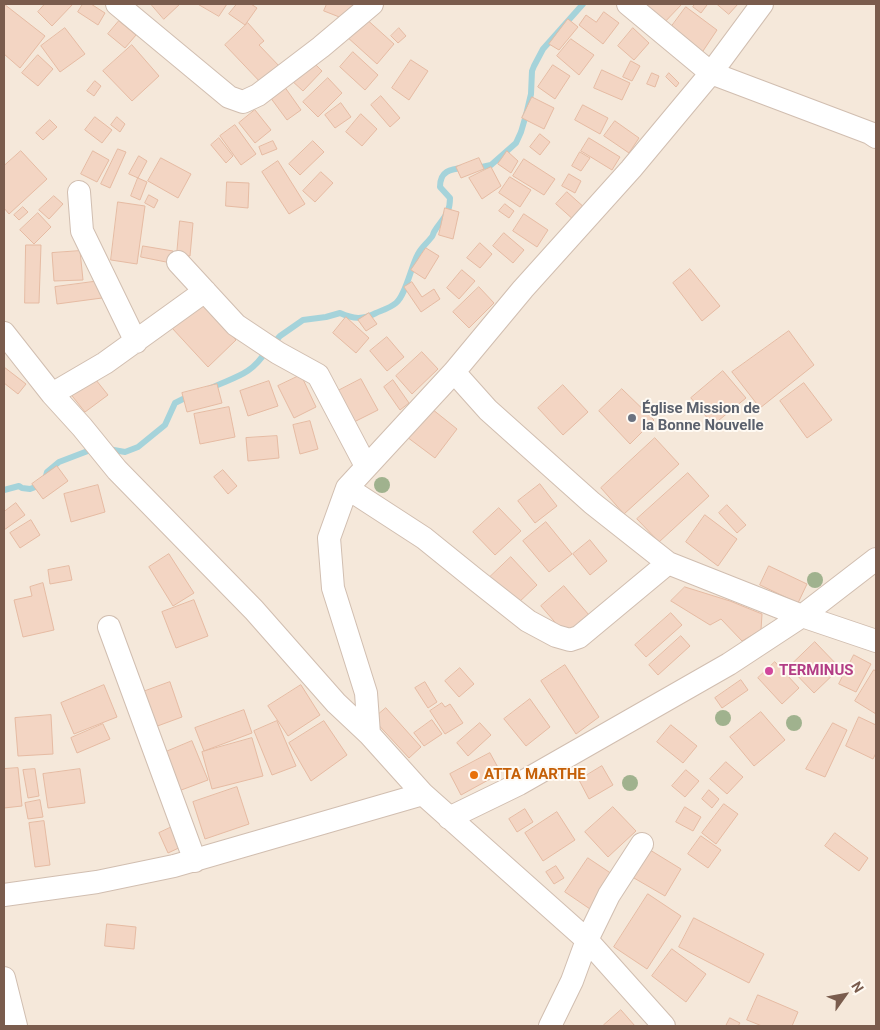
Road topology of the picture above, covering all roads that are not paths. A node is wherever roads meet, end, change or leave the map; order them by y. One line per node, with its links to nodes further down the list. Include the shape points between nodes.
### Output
1 (117, 4): 2 (street, via 228,97 243,102 258,96)
2 (372, 4)
3 (628, 4): 5 (street)
4 (762, 4): 5 (street)
5 (712, 73): 6 (street); 12 (street)
6 (876, 137)
7 (79, 192): 11 (street, via 82,231)
8 (178, 262): 9 (street)
9 (205, 291): 11 (street); 14 (street, via 236,325 318,375)
10 (4, 333): 13 (street)
11 (136, 342): 13 (street)
12 (454, 372): 14 (street); 17 (street, via 488,410 592,503)
13 (52, 394): 21 (street, via 117,470)
14 (366, 466): 15 (street)
15 (347, 488): 17 (street, via 424,538 528,621 570,640 591,628); 21 (street, via 329,538 333,588 366,694)
16 (876, 559): 18 (street)
17 (668, 563): 18 (street)
18 (802, 616): 20 (street); 23 (street, via 729,664 595,741 519,784)
19 (109, 627): 25 (street)
20 (876, 641)
21 (369, 734): 22 (street)
22 (423, 794): 23 (street); 25 (street)
23 (449, 818): 27 (street)
24 (642, 844): 27 (street)
25 (195, 860): 26 (street, via 97,882)
26 (4, 895)
27 (587, 940): 30 (street); 31 (street)
28 (4, 978): 29 (street)
29 (16, 1026)
30 (550, 1026)
31 (664, 1026)

